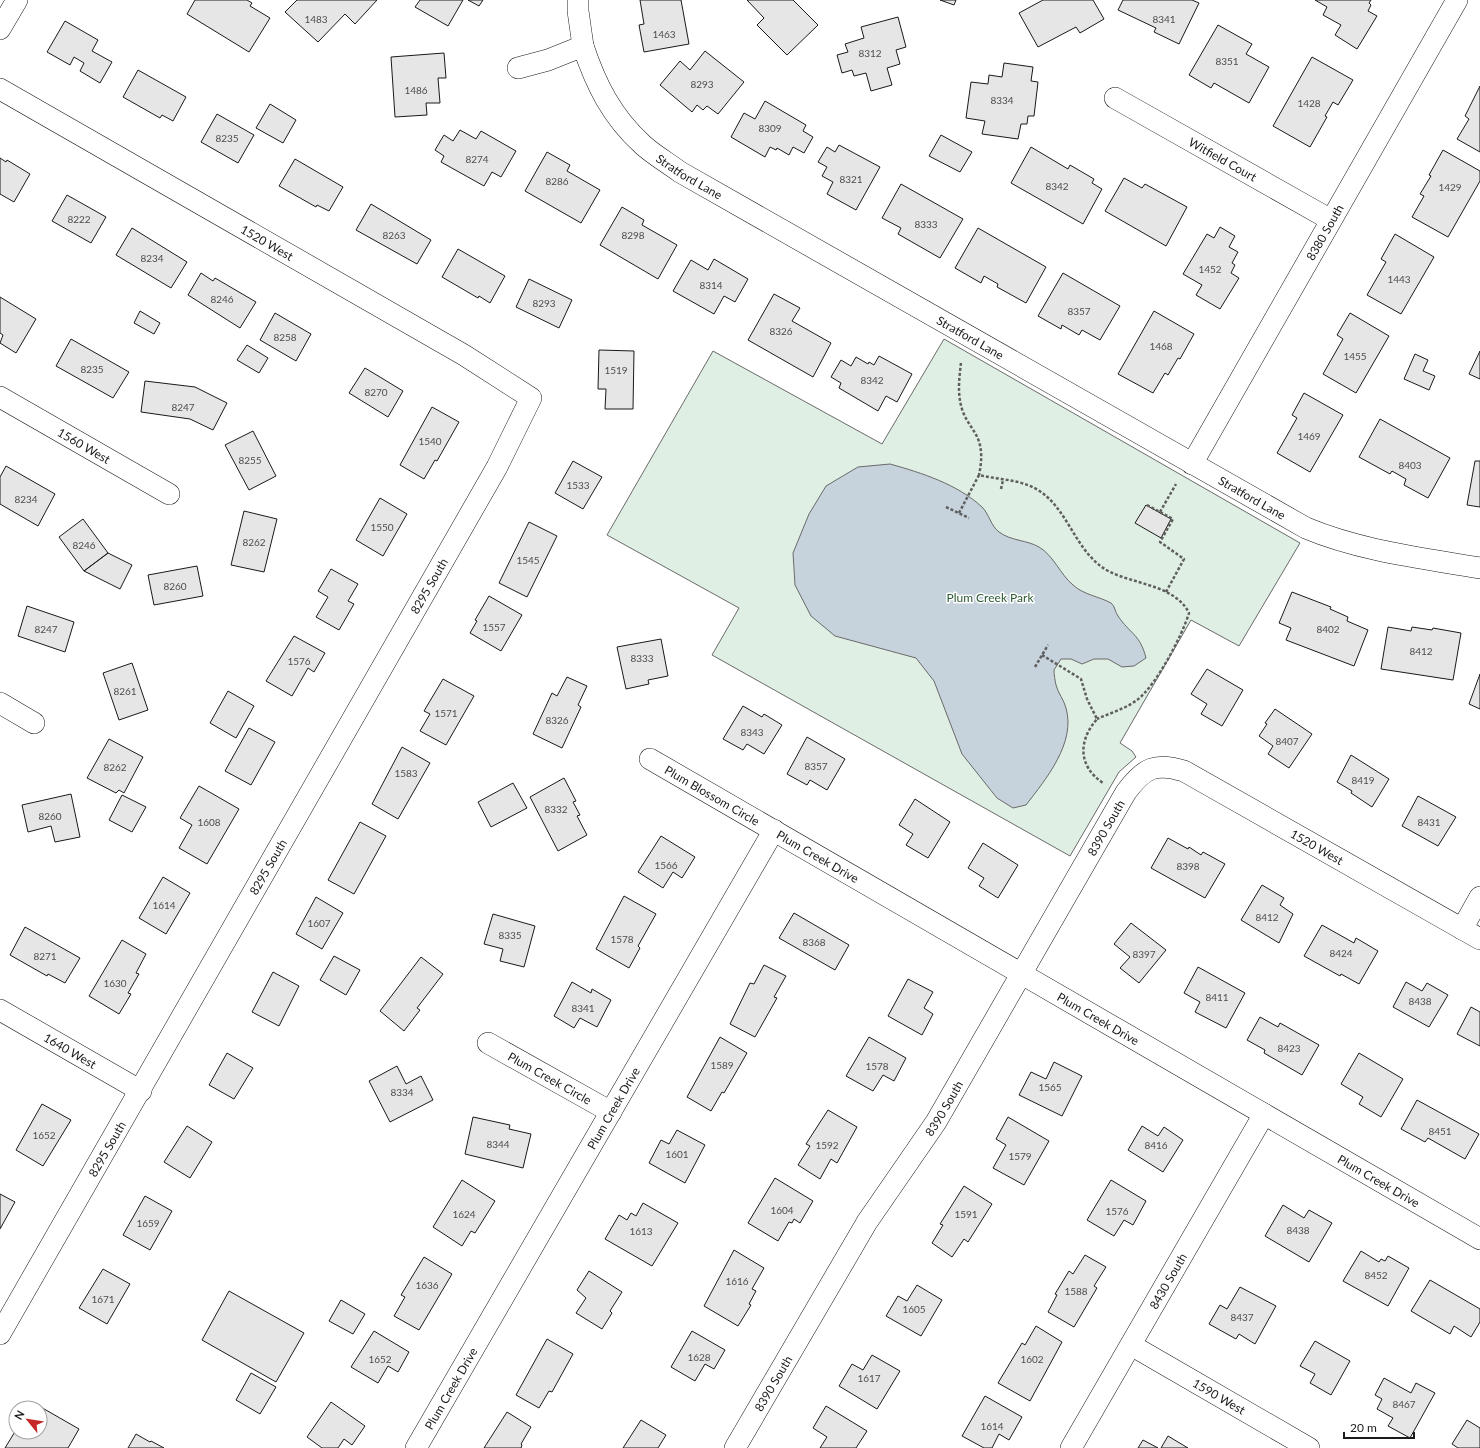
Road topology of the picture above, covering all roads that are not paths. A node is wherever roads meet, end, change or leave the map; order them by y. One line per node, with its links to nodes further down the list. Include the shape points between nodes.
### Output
1 (17, 0): 4 (street)
2 (578, 0): 5 (street, Stratford Lane)
3 (1457, 0): 9 (street, 8380 South)
4 (0, 29)
5 (583, 46): 6 (street, via 548,60); 12 (street, Stratford Lane, via 594,78 613,112 643,144 680,172)
6 (518, 68)
7 (0, 89): 11 (street, 1520 West, via 464,355)
8 (1115, 98): 9 (street, Witfield Court)
9 (1331, 220): 12 (street, 8380 South)
10 (0, 398): 13 (street, 1560 West)
11 (532, 398): 26 (street, 8295 South, via 497,467)
12 (1192, 464): 14 (street, Stratford Lane, via 1306,528 1331,538 1366,548)
13 (169, 494)
14 (1480, 568)
15 (0, 703): 16 (street)
16 (34, 723)
17 (650, 759): 19 (street, Plum Blossom Circle)
18 (1150, 768): 21 (street, 1520 West, via 1167,766 1184,771); 23 (street, 8390 South, via 1136,779 1126,792)
19 (774, 830): 23 (street, Plum Creek Drive); 27 (street, Plum Creek Drive)
20 (1480, 896): 21 (street)
21 (1462, 929): 22 (street, 1520 West)
22 (1480, 940)
23 (1021, 975): 28 (street, Plum Creek Drive); 33 (street, 8390 South, via 936,1122 867,1222)
24 (0, 1010): 26 (street, 1640 West)
25 (488, 1043): 27 (street, Plum Creek Circle)
26 (141, 1091): 30 (street, 8295 South)
27 (611, 1112): 32 (street, Plum Creek Drive)
28 (1264, 1114): 29 (street, Plum Creek Drive); 31 (street, 8430 South)
29 (1480, 1239)
30 (0, 1334)
31 (1131, 1344): 34 (street, 8430 South); 35 (street, 1590 West)
32 (416, 1448)
33 (735, 1448)
34 (1071, 1448)
35 (1309, 1448)

